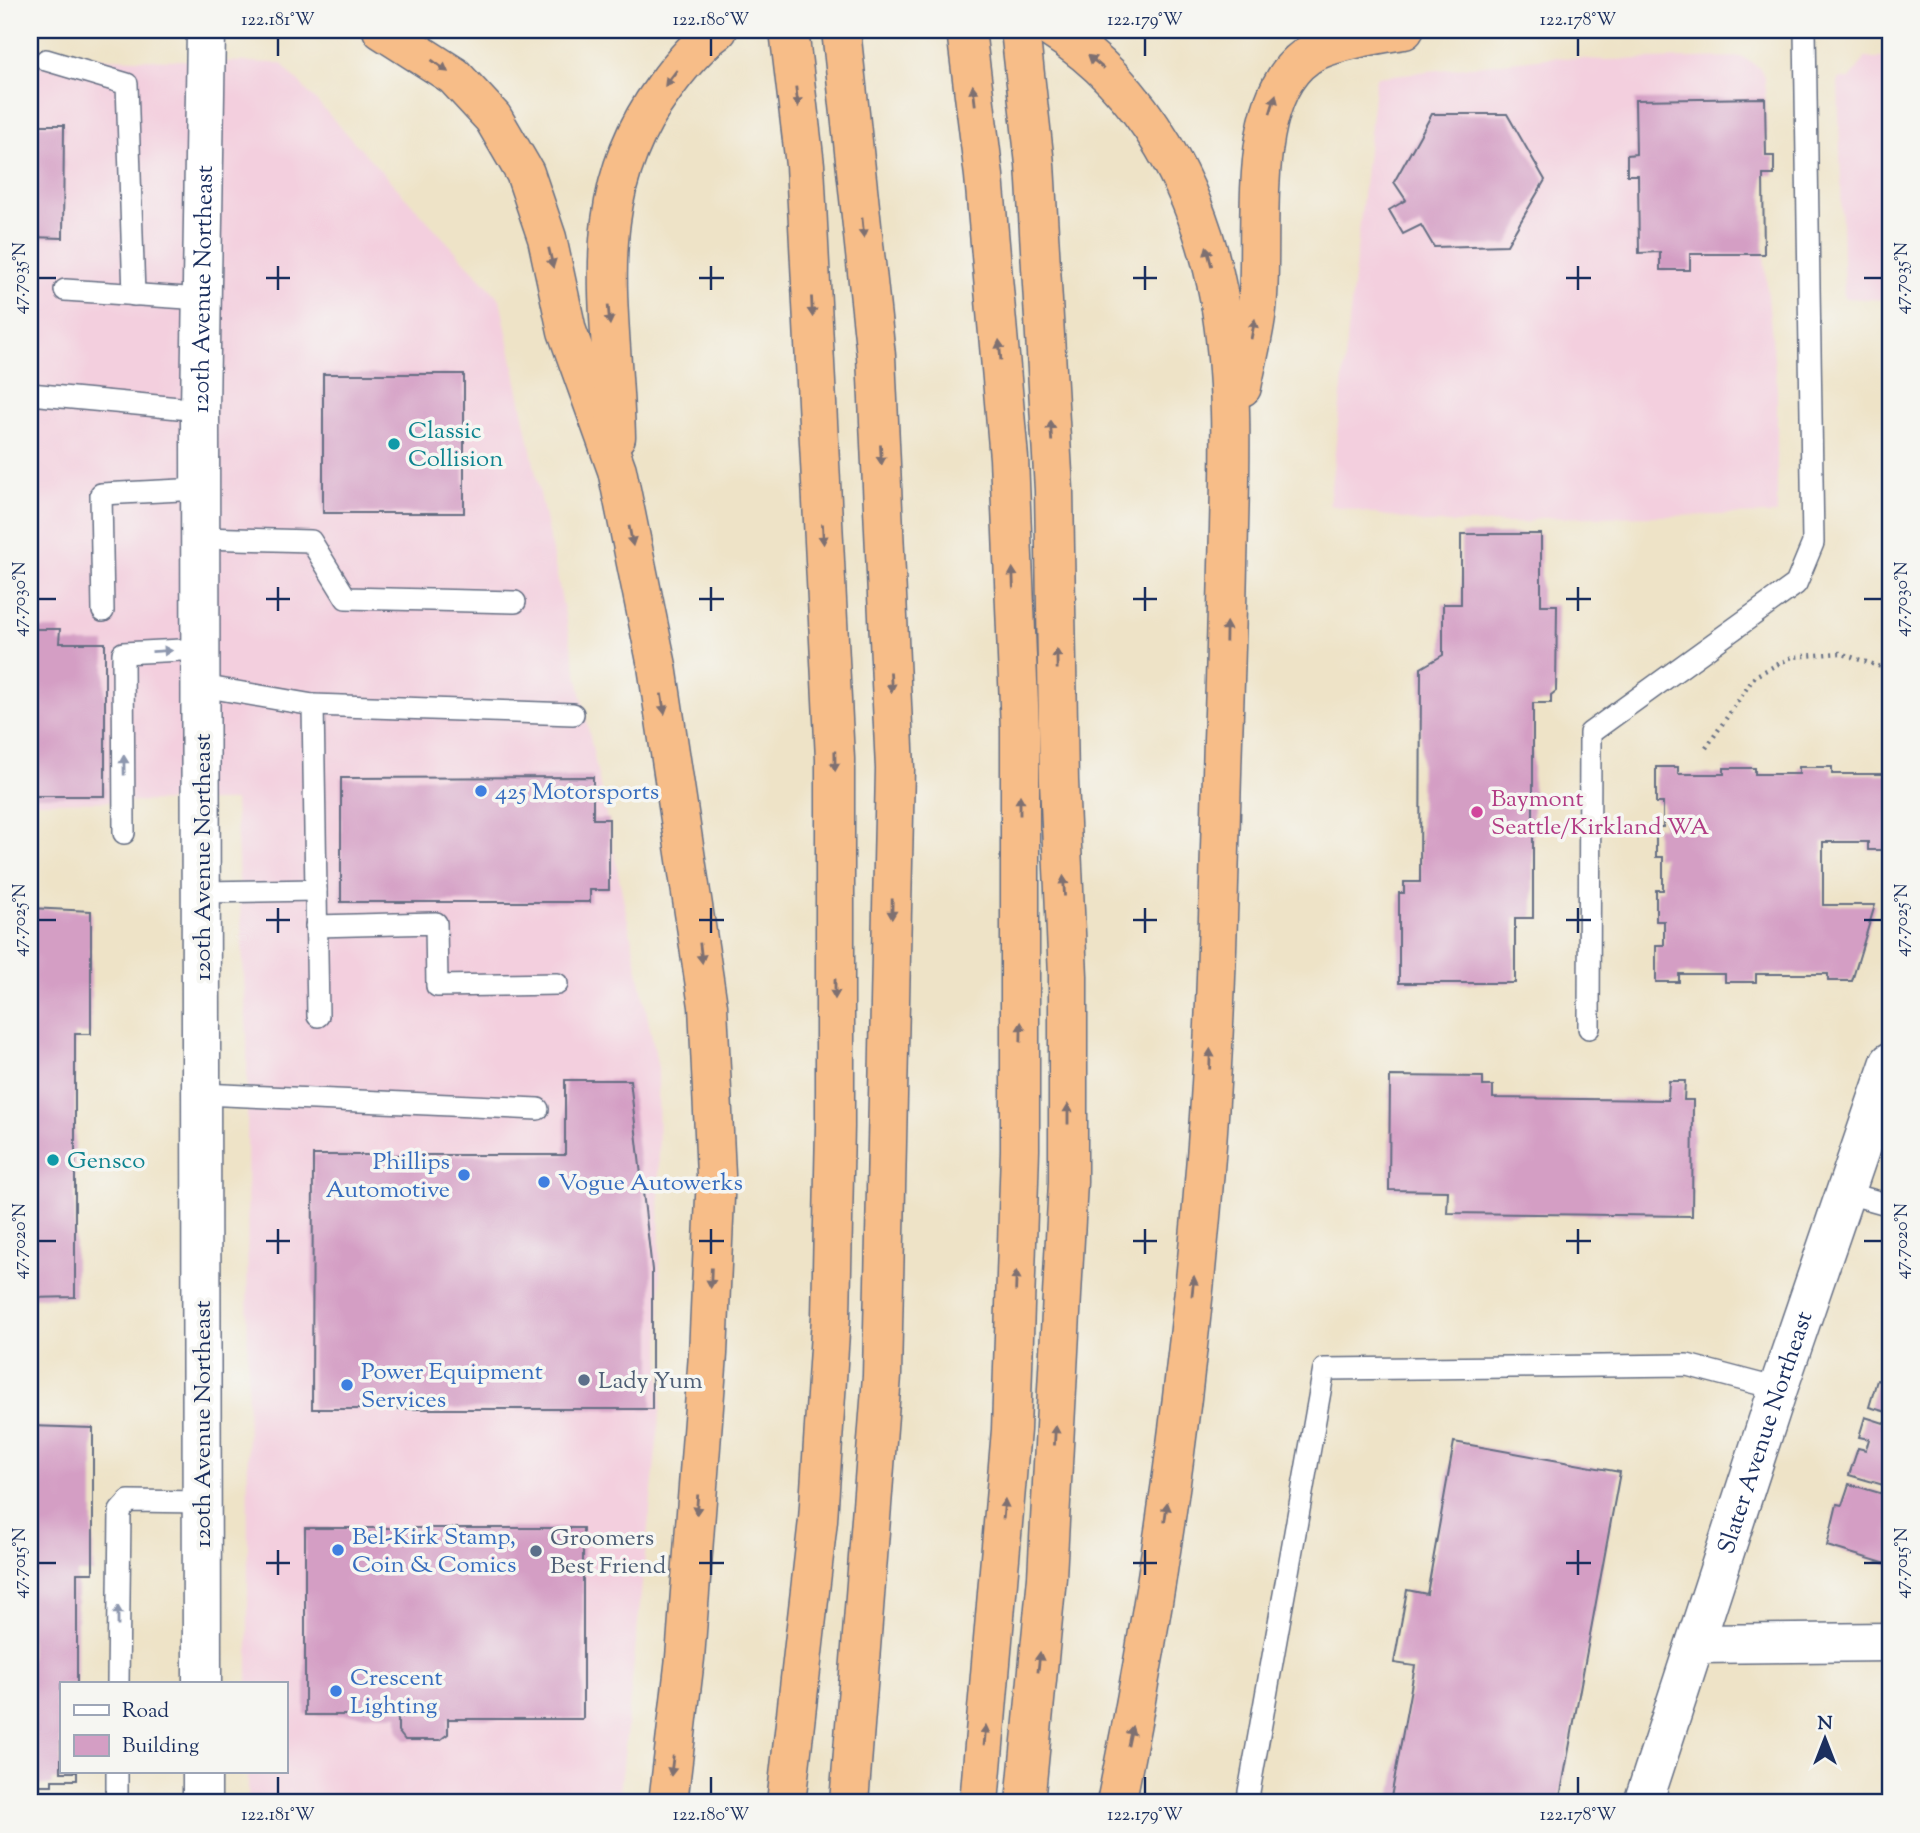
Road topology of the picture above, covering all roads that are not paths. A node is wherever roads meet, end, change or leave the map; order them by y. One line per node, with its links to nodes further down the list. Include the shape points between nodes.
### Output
1 (206, 30): 14 (street, 120th Avenue Northeast)
2 (382, 30): 18 (highway, one-way to 18, via 454,76 493,118 524,173 547,238 567,331)
3 (718, 30): 18 (highway, one-way to 18, via 676,71 646,112 614,192 606,241)
4 (789, 30): 50 (highway, one-way to 50, via 805,165 835,759 835,1126 831,1317 818,1520)
5 (841, 30): 51 (highway, one-way to 51, via 876,356 895,769 882,1376)
6 (966, 30): 52 (highway, one-way to 6, via 1011,1430 1021,1014 1020,730 1009,458)
7 (1020, 30): 53 (highway, one-way to 7, via 1047,1577 1068,1182 1068,976 1054,490 1035,164)
8 (1054, 30): 17 (highway, one-way to 8, via 1228,358 1219,294 1176,166 1113,76)
9 (1404, 30): 17 (highway, one-way to 9, via 1257,309 1265,130 1279,85 1307,55 1357,38)
10 (1805, 30): 33 (lane, via 1813,543 1797,584 1590,733)
11 (46, 60): 13 (lane, via 127,83)
12 (65, 290): 13 (lane)
13 (134, 295): 14 (lane)
14 (202, 299): 16 (street, 120th Avenue Northeast)
15 (30, 394): 16 (lane)
16 (200, 410): 19 (street, 120th Avenue Northeast)
17 (1231, 444): 54 (highway, one-way to 17, via 1145,1661 1172,1471 1207,1143)
18 (617, 470): 49 (highway, one-way to 49, via 657,666 692,882 708,1006 716,1175 685,1658)
19 (201, 489): 20 (street, 120th Avenue Northeast); 22 (lane, via 101,494)
20 (201, 538): 21 (lane, via 311,541 346,598); 23 (street, 120th Avenue Northeast)
21 (514, 602)
22 (103, 611)
23 (201, 649): 24 (street, 120th Avenue Northeast); 27 (lane, one-way to 23, via 123,653)
24 (202, 686): 25 (lane); 29 (street, 120th Avenue Northeast)
25 (313, 705): 26 (lane); 28 (lane)
26 (573, 714)
27 (124, 833)
28 (316, 890): 29 (lane); 30 (lane)
29 (202, 892): 35 (street, 120th Avenue Northeast)
30 (316, 926): 31 (lane, via 436,923 436,986); 32 (lane)
31 (557, 984)
32 (318, 1016)
33 (1589, 1028)
34 (1890, 1062): 37 (street, Slater Avenue Northeast)
35 (202, 1094): 36 (lane); 40 (street, 120th Avenue Northeast)
36 (538, 1109)
37 (1847, 1193): 38 (lane); 39 (street, Slater Avenue Northeast)
38 (1890, 1205)
39 (1778, 1389): 42 (street, Slater Avenue Northeast); 55 (lane, via 1687,1365 1324,1369)
40 (202, 1502): 43 (lane, one-way to 40, via 120,1511 129,1501); 44 (street, 120th Avenue Northeast)
41 (1890, 1642): 42 (street)
42 (1696, 1644): 56 (street, Slater Avenue Northeast)
43 (118, 1682)
44 (202, 1682)
45 (117, 1773): 47 (lane)
46 (202, 1773): 48 (street)
47 (117, 1803)
48 (202, 1803)
49 (668, 1803)
50 (786, 1803)
51 (849, 1803)
52 (979, 1803)
53 (1025, 1803)
54 (1116, 1803)
55 (1247, 1803)
56 (1643, 1803)

